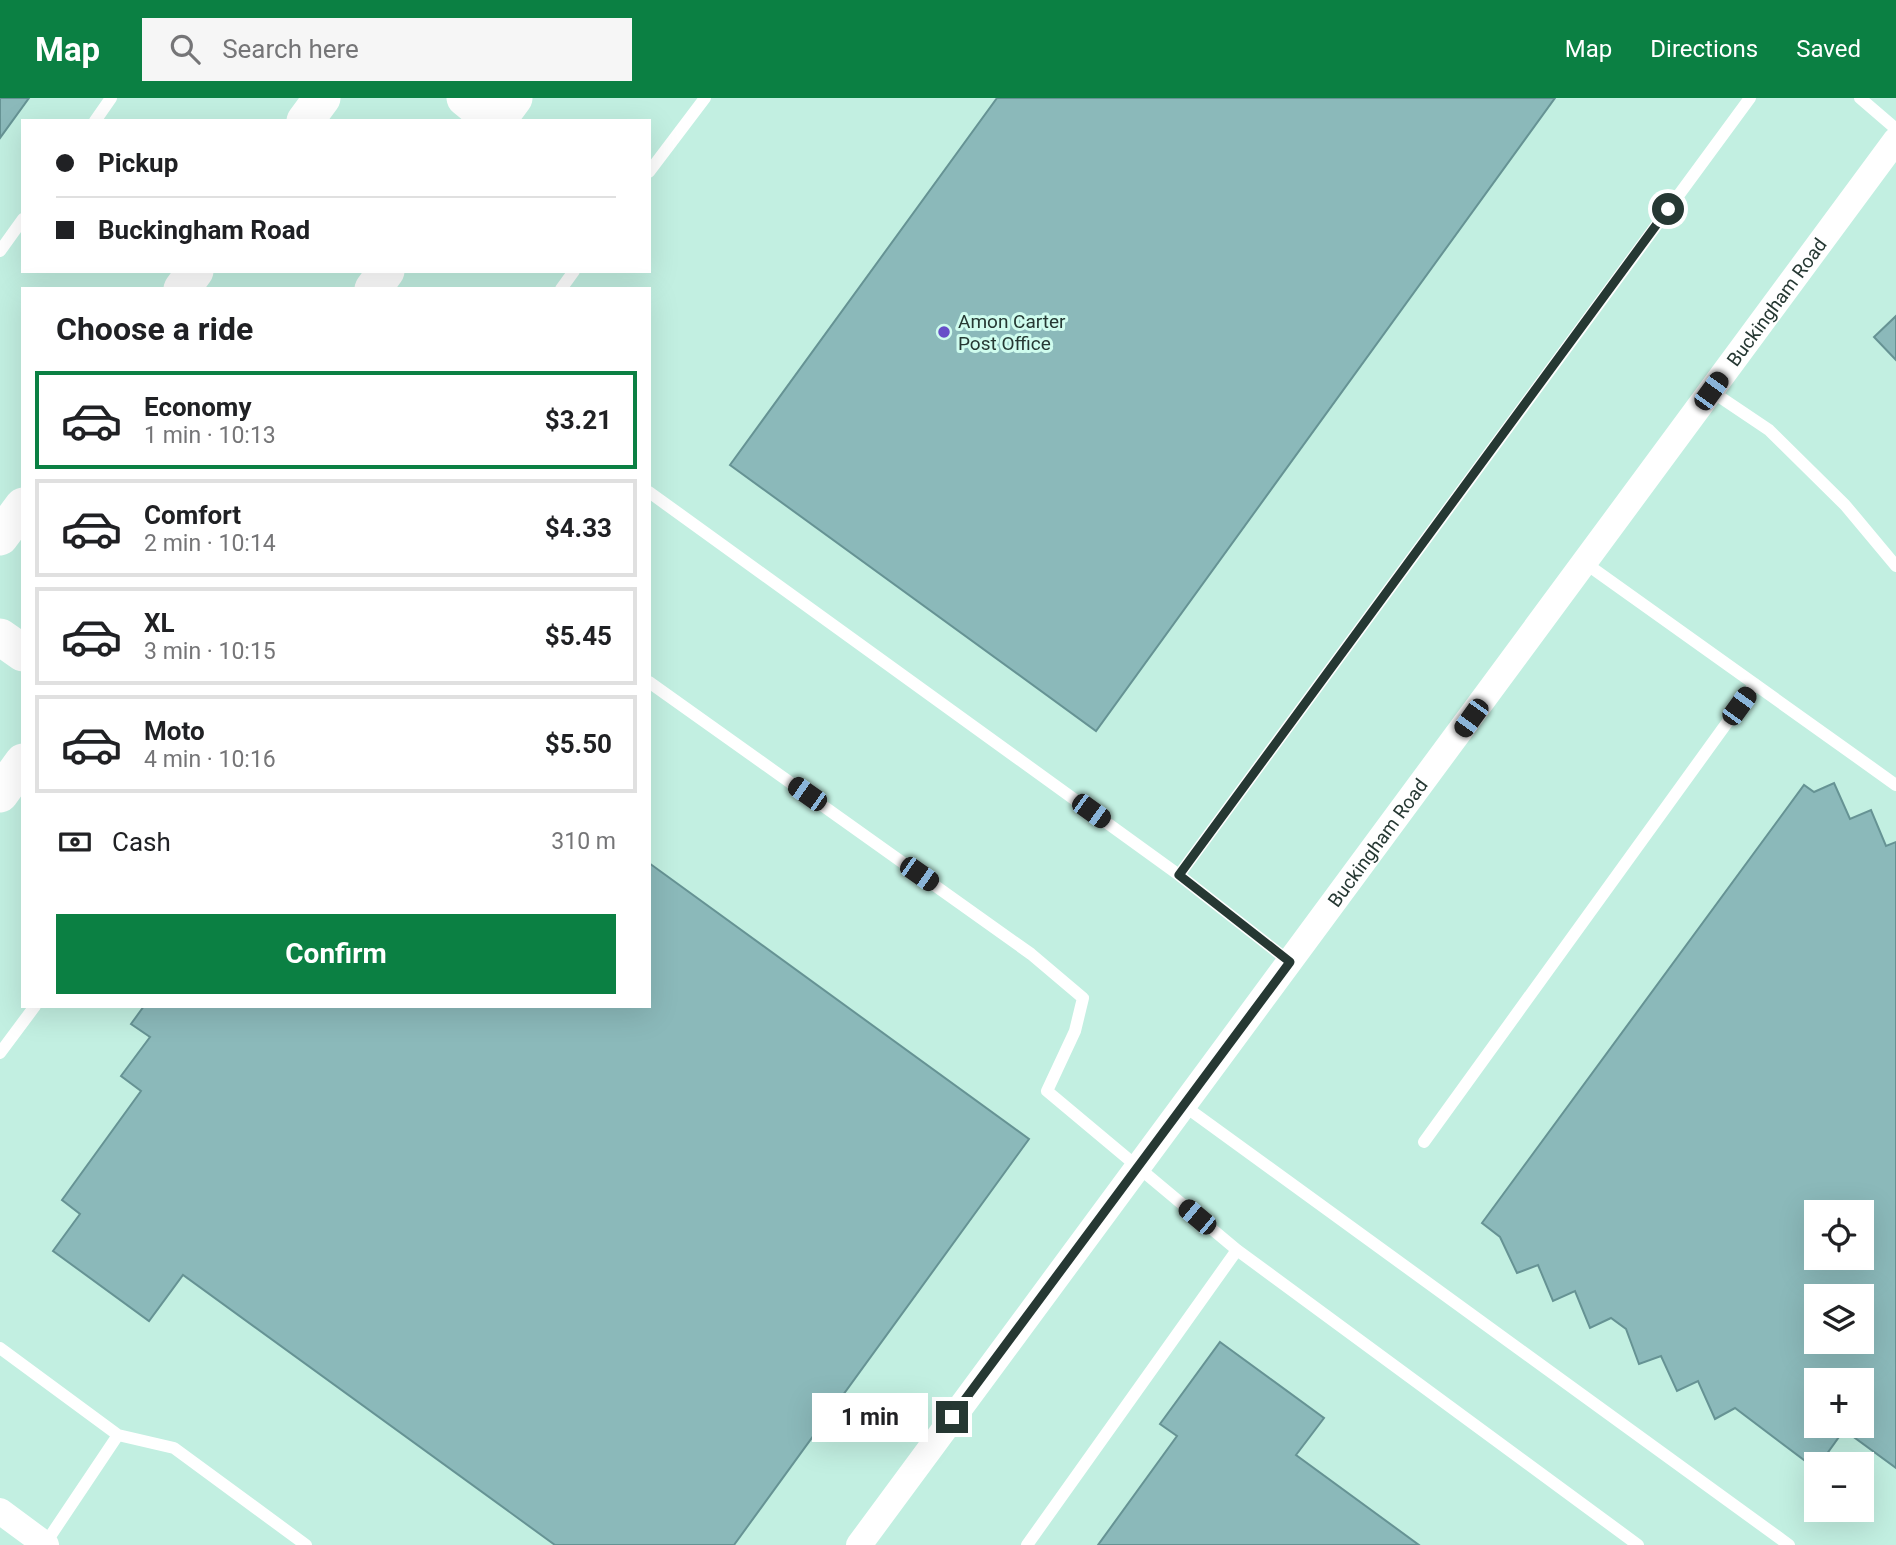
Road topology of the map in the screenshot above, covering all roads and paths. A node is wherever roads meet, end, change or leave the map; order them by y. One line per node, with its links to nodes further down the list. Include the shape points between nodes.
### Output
1 (111, 98): 8 (lane)
2 (322, 98): 9 (street)
3 (465, 98): 10 (street)
4 (514, 98): 11 (street)
5 (705, 98): 14 (lane)
6 (1750, 98): 30 (lane)
7 (1860, 98): 12 (lane)
8 (96, 119)
9 (306, 119)
10 (492, 119)
11 (497, 119)
12 (1896, 129)
13 (1896, 140): 17 (street, Buckingham Road)
14 (651, 169)
15 (21, 222): 16 (lane)
16 (0, 251)
17 (1711, 391): 21 (street, Buckingham Road); 22 (lane, via 1769,430 1845,505)
18 (651, 493): 30 (lane)
19 (21, 509): 20 (street)
20 (0, 537)
21 (1585, 563): 26 (lane); 31 (street, Buckingham Road)
22 (1896, 566)
23 (0, 637): 24 (street)
24 (21, 652)
25 (651, 683): 36 (lane, via 1031,954 1083,998 1074,1031 1047,1091)
26 (1755, 684): 28 (lane); 35 (lane)
27 (21, 765): 29 (street)
28 (1896, 785)
29 (0, 794)
30 (1179, 875): 31 (lane)
31 (1290, 962): 34 (street, Buckingham Road)
32 (34, 1008): 33 (lane)
33 (0, 1054)
34 (1183, 1105): 36 (street, Buckingham Road); 46 (lane)
35 (1424, 1142)
36 (1137, 1167): 37 (lane); 43 (street, Buckingham Road)
37 (1237, 1250): 44 (lane); 45 (lane)
38 (0, 1348): 39 (lane)
39 (118, 1435): 41 (lane); 42 (lane, via 174,1448)
40 (0, 1511): 41 (street)
41 (46, 1545)
42 (306, 1545)
43 (859, 1545)
44 (1027, 1545)
45 (1639, 1545)
46 (1789, 1545)

